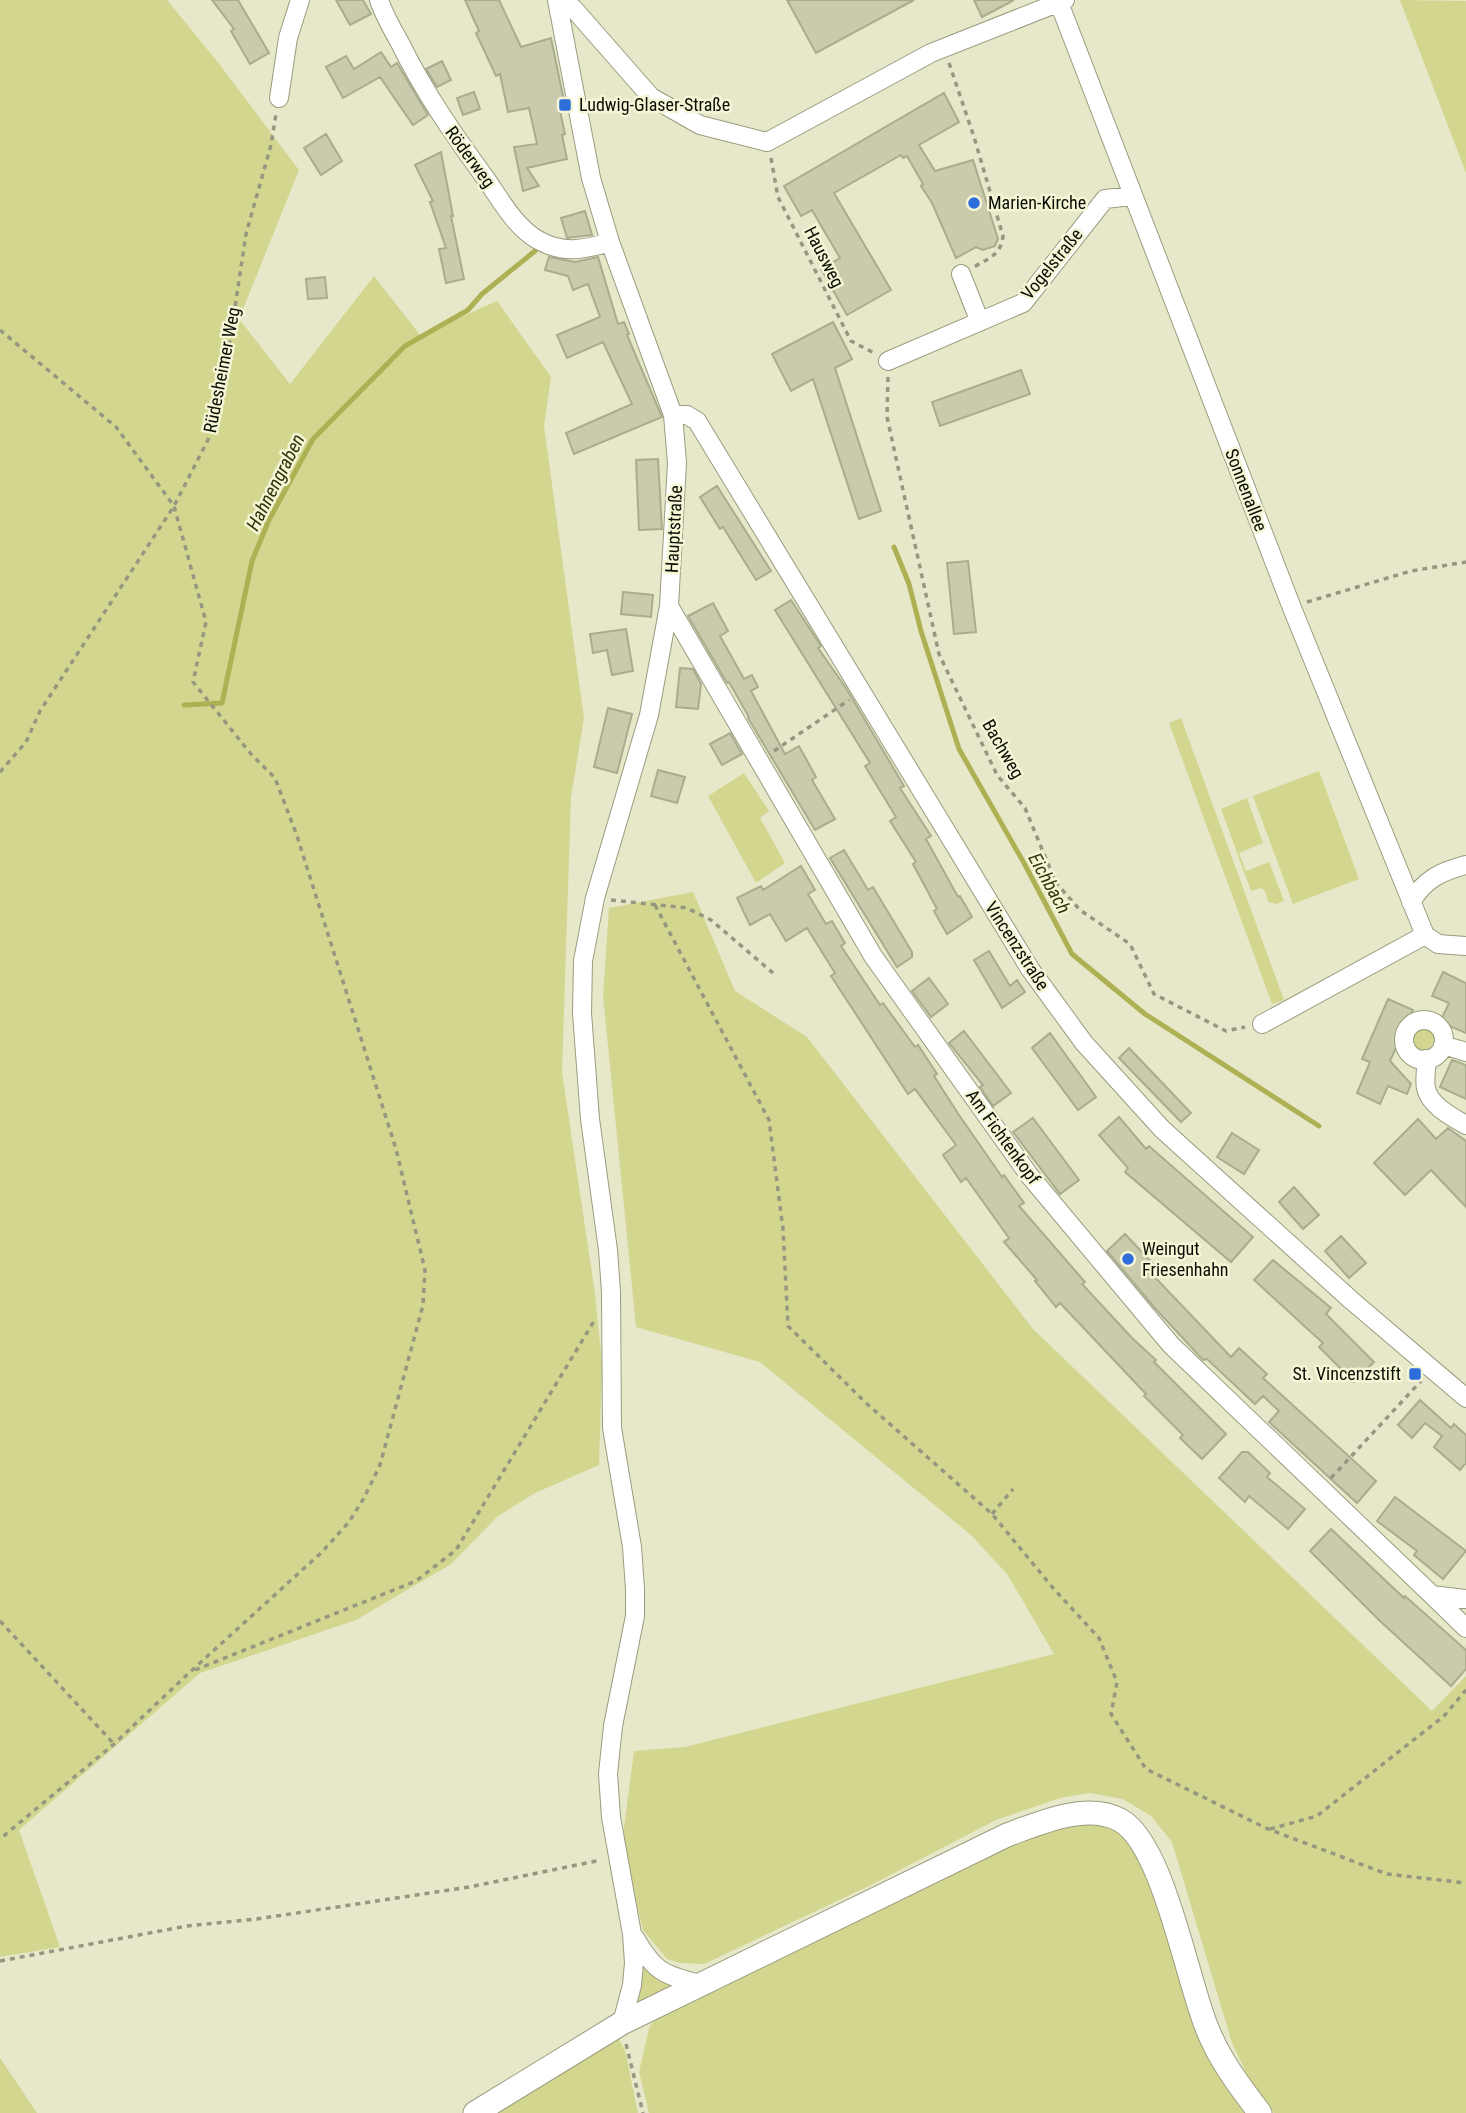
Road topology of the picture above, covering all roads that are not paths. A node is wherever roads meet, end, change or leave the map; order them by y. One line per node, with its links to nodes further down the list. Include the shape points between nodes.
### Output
1 (300, 0): 5 (street, via 288,38)
2 (379, 0): 7 (street, Röderweg, via 445,123 515,219 536,239 569,251)
3 (1060, 1): 4 (street, via 943,48 767,142 700,125 651,97 573,8); 6 (street, Sonnenallee)
4 (558, 6): 7 (street, Hauptstraße, via 591,178)
5 (279, 98)
6 (1132, 197): 9 (street, Vogelstraße, via 1105,199 1023,303); 14 (street, Sonnenallee)
7 (610, 242): 11 (street, Hauptstraße)
8 (961, 274): 9 (street)
9 (980, 322): 10 (street, Vogelstraße)
10 (888, 361)
11 (673, 415): 12 (street, Hauptstraße, via 677,463); 22 (street, Vincenzstraße, via 697,421 1030,969 1084,1043 1162,1129)
12 (669, 606): 23 (street, Am Fichtenkopf, via 873,956 1029,1175 1171,1345); 26 (street, Hauptstraße, via 649,715 595,898 583,961 586,1064 611,1292 612,1428 635,1589 635,1616 612,1726 608,1774)
13 (1466, 865): 14 (street, via 1421,886)
14 (1411, 902): 15 (street, Sonnenallee)
15 (1425, 935): 16 (street, via 1438,944); 17 (street)
16 (1466, 946)
17 (1262, 1024)
18 (1443, 1045): 19 (street); 20 (street, via 1437,1055); 20 (street, via 1442,1032 1434,1023 1422,1020 1411,1025 1405,1036 1406,1048 1414,1057)
19 (1466, 1052)
20 (1426, 1059): 21 (street, via 1429,1097)
21 (1466, 1125)
22 (1466, 1398)
23 (1432, 1595): 24 (street); 25 (street, Am Fichtenkopf)
24 (1466, 1599)
25 (1466, 1628)
26 (632, 1934): 27 (street, via 648,1961 660,1970); 28 (street, via 632,1985)
27 (700, 1984): 28 (main road); 30 (main road, via 1007,1835 1046,1820 1108,1815 1122,1821 1140,1839 1155,1867 1207,2028 1227,2068)
28 (622, 2023): 29 (main road)
29 (475, 2113)
30 (1260, 2113)

